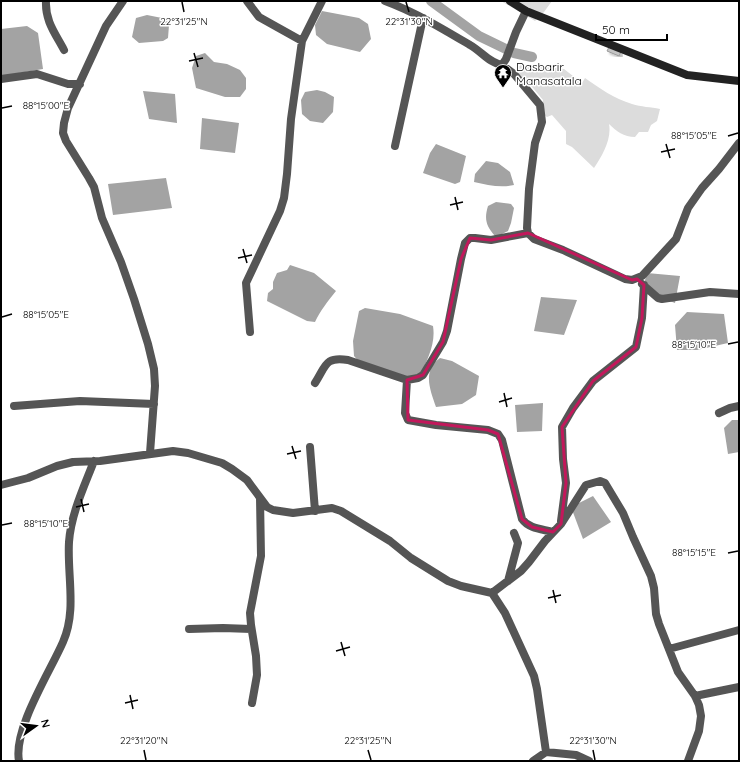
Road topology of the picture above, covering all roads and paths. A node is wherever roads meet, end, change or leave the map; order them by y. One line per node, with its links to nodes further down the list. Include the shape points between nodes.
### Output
1 (46, 1): 10 (street, via 46,12 51,27)
2 (123, 1): 14 (street, via 106,26)
3 (247, 1): 9 (street, via 259,17)
4 (322, 1): 9 (street)
5 (385, 1): 8 (street)
6 (510, 1): 7 (main road)
7 (526, 12): 11 (street); 13 (main road, via 687,75)
8 (423, 18): 11 (street, via 492,61); 16 (street)
9 (302, 41): 21 (street, via 291,119 284,198 246,283)
10 (64, 50)
11 (504, 62): 17 (street, via 540,105 542,122 535,143 529,189 526,228)
12 (1, 79): 14 (street, via 37,74 68,84)
13 (739, 81)
14 (80, 84): 24 (street, via 68,108 63,133 69,148 94,187 102,218 134,299 154,369)
15 (739, 143): 18 (street, via 688,208 676,239)
16 (395, 146)
17 (528, 233): 18 (street, via 534,239 624,279); 22 (street, via 491,240 470,238 465,243 443,342 423,376)
18 (637, 279): 19 (street)
19 (644, 285): 20 (street, via 662,299 710,292); 34 (street, via 642,318 636,347 593,381 562,427 566,482)
20 (739, 294)
21 (250, 332)
22 (407, 380): 23 (street, via 338,358 328,363); 35 (street, via 405,413 408,420 488,430 498,434 502,440 522,519 532,527)
23 (315, 383)
24 (154, 404): 25 (street, via 80,401); 29 (street)
25 (14, 406)
26 (739, 406): 27 (street)
27 (719, 413)
28 (310, 447): 33 (street)
29 (150, 453): 30 (street); 32 (street, via 188,452 222,463 247,480)
30 (94, 461): 31 (street, via 57,466 28,478); 47 (street, via 74,514 69,541 70,620 64,642 46,675 22,733 18,748)
31 (1, 485)
32 (260, 498): 33 (street, via 273,510 293,513); 40 (street, via 261,556 250,613)
33 (314, 511): 38 (street, via 336,509 390,541 411,558 448,581)
34 (561, 524): 35 (street); 42 (street, via 586,485 600,481 605,484 623,513 651,576 656,614)
35 (553, 532): 37 (street, via 529,562)
36 (514, 533): 37 (street, via 518,543)
37 (508, 581): 38 (street)
38 (492, 593): 46 (street, via 505,613 534,676)
39 (189, 629): 40 (street)
40 (251, 629): 45 (street, via 256,656)
41 (739, 630): 42 (street)
42 (669, 649): 44 (street, via 678,672)
43 (739, 687): 44 (street)
44 (695, 696): 50 (street, via 701,716 699,731)
45 (252, 703)
46 (546, 752): 48 (street); 49 (street, via 576,755)
47 (19, 761)
48 (533, 761)
49 (589, 761)
50 (688, 761)

